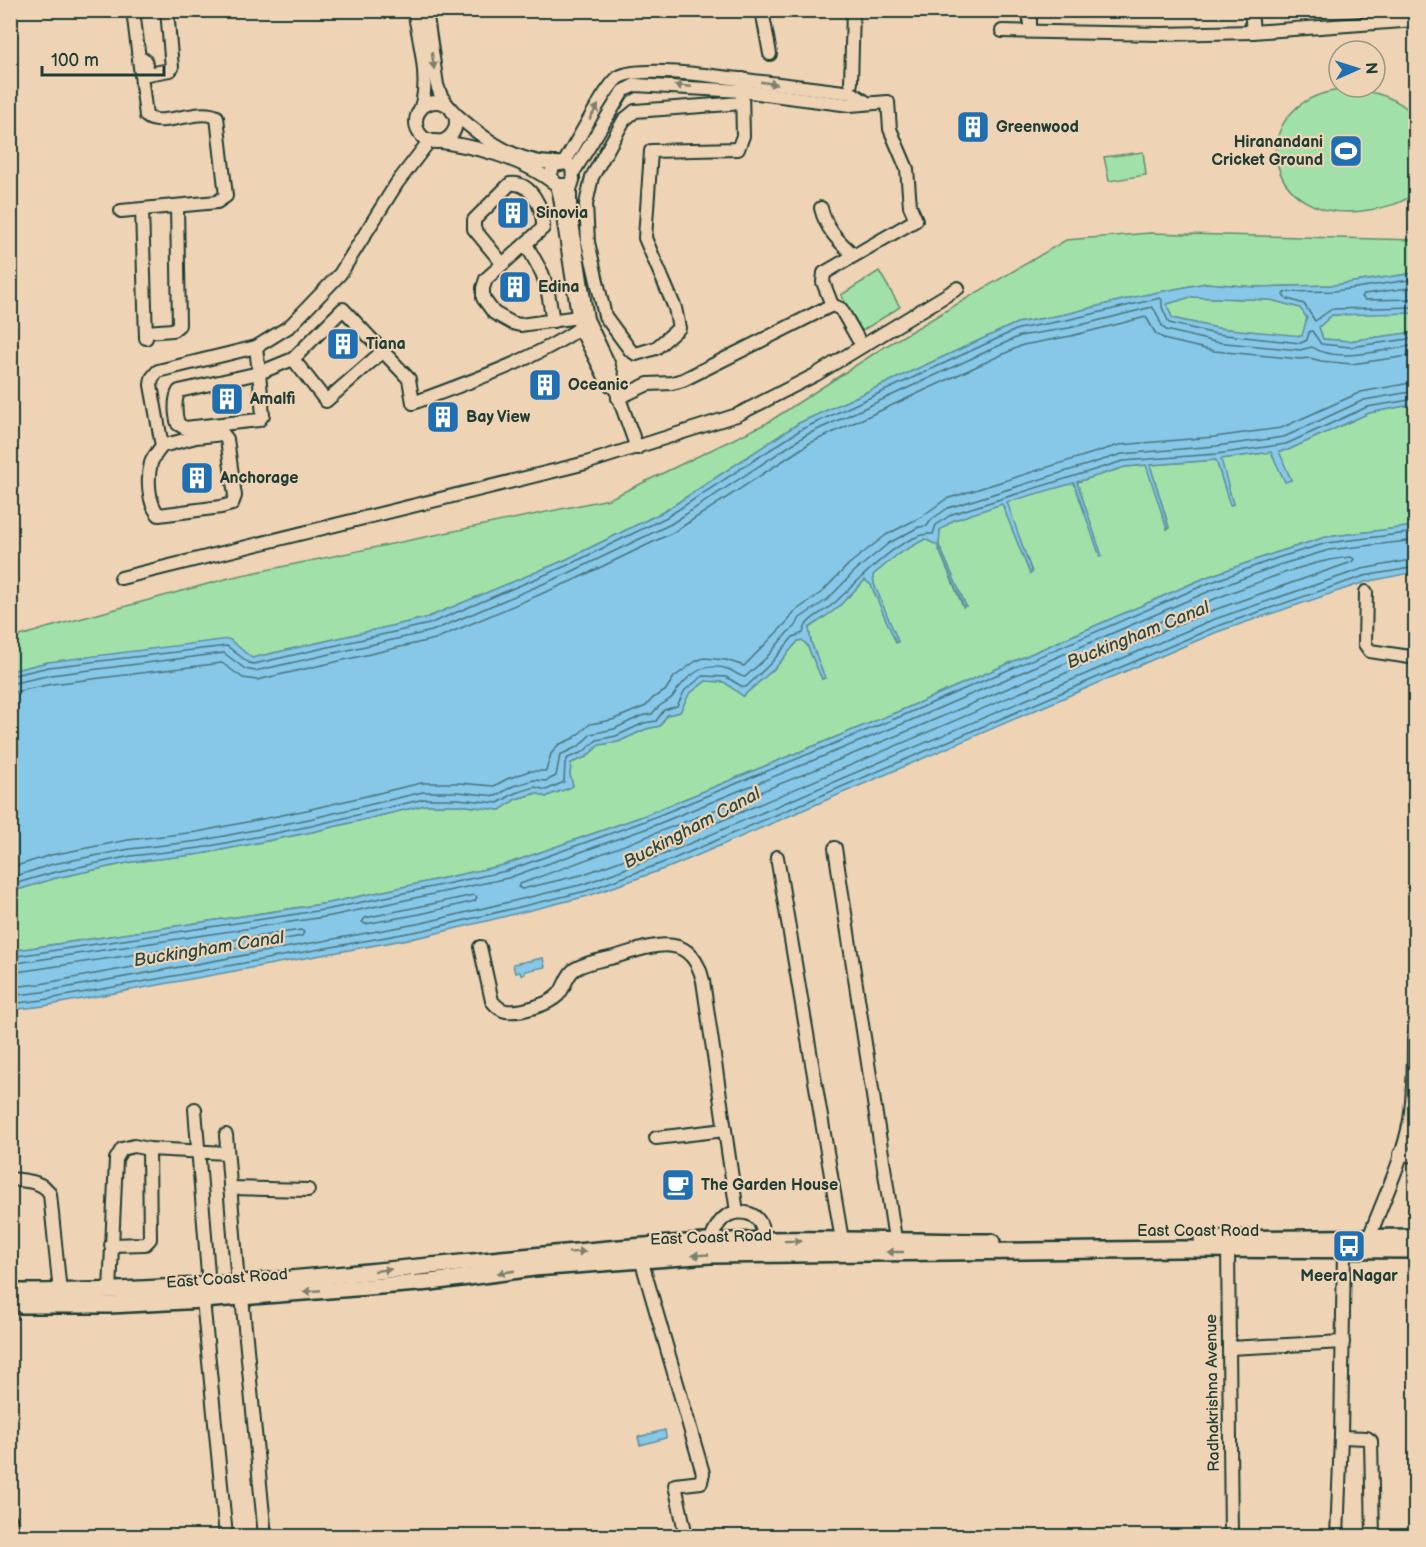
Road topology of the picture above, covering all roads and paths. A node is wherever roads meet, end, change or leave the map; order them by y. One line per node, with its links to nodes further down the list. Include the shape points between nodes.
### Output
1 (133, 10): 24 (street, via 146,116 154,121 205,113 217,117 226,196 216,202)
2 (140, 10): 3 (street, via 148,74 172,68)
3 (167, 10)
4 (414, 10): 18 (street, via 424,81)
5 (426, 10): 17 (street, one-way to 17, via 437,85)
6 (762, 10): 14 (street)
7 (853, 10): 15 (street)
8 (1030, 10): 11 (street)
9 (1251, 10): 13 (street)
10 (1416, 20): 13 (street)
11 (1030, 30): 12 (street); 13 (street)
12 (1002, 31)
13 (1253, 32)
14 (770, 54)
15 (851, 83)
16 (742, 91): 16 (street, via 635,111 624,120 592,177 586,204 588,242 604,316 636,354 656,348 679,328 675,308 645,238 651,151 738,150 744,136); 19 (street, one-way to 16, via 609,88 626,75 666,73); 20 (street, one-way to 20, via 628,86); 29 (street, via 852,93 867,103 888,102 890,129 907,169 910,206 916,220)
17 (451, 109): 18 (street, via 435,102); 21 (street, via 455,118 453,130 447,138); 22 (street, via 506,150)
18 (419, 111): 21 (street, via 417,127)
19 (583, 131): 20 (street); 22 (street)
20 (594, 140): 22 (street)
21 (432, 141): 23 (street, via 499,156); 36 (street, via 397,183 340,274 290,326)
22 (567, 169): 23 (street, via 565,186); 23 (street, via 554,165 550,172); 33 (street)
23 (555, 184): 33 (street)
24 (177, 206): 26 (street); 26 (street, via 179,325 146,336)
25 (821, 208): 29 (street, via 831,233)
26 (142, 210): 27 (street)
27 (120, 211)
28 (526, 244): 30 (street); 30 (street, via 541,231 541,210 528,188 510,184 474,220 474,229); 34 (street, via 547,287)
29 (854, 255): 32 (street, via 824,273 823,282)
30 (502, 263): 34 (street, via 486,279 483,288 483,298 494,313 520,325)
31 (958, 288): 43 (street, via 815,375 736,415)
32 (832, 305): 35 (street, via 841,309); 40 (street, via 683,380 648,384)
33 (581, 320): 34 (street); 37 (street, via 562,340 413,403 409,379); 40 (street, via 608,383)
34 (553, 321)
35 (858, 339)
36 (256, 347): 39 (street); 42 (street, via 154,374 151,385)
37 (382, 352): 38 (street, via 326,400); 38 (street, via 344,309)
38 (293, 359): 39 (street)
39 (259, 373): 41 (street, via 262,417); 41 (street, via 179,391 178,424)
40 (617, 394): 43 (street)
41 (196, 432): 42 (street); 42 (street, via 223,434 227,440 235,496 232,504 159,515 151,500 150,479 152,461)
42 (162, 446)
43 (637, 448): 44 (street)
44 (121, 578)
45 (1366, 592): 46 (street, via 1365,644 1370,651)
46 (1416, 658)
47 (835, 848): 66 (street)
48 (777, 857): 67 (street)
49 (480, 947): 52 (street, via 492,1001 509,1012 551,1000 562,989 569,973 580,966 651,946 689,952 703,981)
50 (1414, 1037): 58 (street, via 1410,1121)
51 (195, 1109): 56 (street)
52 (725, 1130): 54 (street); 63 (street)
53 (226, 1135): 57 (street)
54 (656, 1138)
55 (149, 1149): 56 (street); 70 (street, via 126,1146 117,1154); 70 (street, via 150,1239 145,1244)
56 (199, 1152): 57 (street); 79 (street)
57 (227, 1153): 61 (street)
58 (1400, 1154): 59 (street); 65 (street)
59 (1416, 1156)
60 (11, 1179): 78 (street, via 41,1185 50,1194)
61 (230, 1188): 62 (street); 76 (street)
62 (308, 1190)
63 (737, 1212): 68 (street, via 721,1219); 69 (street, via 757,1218)
64 (1416, 1237): 65 (main road, East Coast Road)
65 (1369, 1238): 66 (main road, East Coast Road, via 1001,1242)
66 (895, 1239): 67 (main road, East Coast Road)
67 (842, 1240): 69 (main road, East Coast Road, one-way to 67)
68 (711, 1242): 69 (main road, East Coast Road); 76 (main road, East Coast Road, one-way to 68, via 535,1255)
69 (765, 1242)
70 (111, 1245): 75 (street)
71 (1228, 1249): 72 (main road, East Coast Road); 74 (main road, East Coast Road, one-way to 74); 82 (street, Radhakrishna Avenue)
72 (1344, 1250): 73 (main road, East Coast Road); 81 (street)
73 (1416, 1250)
74 (641, 1259): 76 (main road, East Coast Road, one-way to 76, via 431,1282); 88 (street, via 703,1473 701,1482 675,1485)
75 (110, 1291): 78 (main road, East Coast Road); 79 (main road, East Coast Road)
76 (240, 1291): 79 (main road, East Coast Road); 87 (street)
77 (10, 1292): 78 (main road, East Coast Road)
78 (60, 1292)
79 (206, 1293): 80 (main road, East Coast Road, via 110,1305); 86 (street)
80 (10, 1305)
81 (1343, 1341): 82 (street); 83 (street)
82 (1229, 1348): 89 (street, Radhakrishna Avenue)
83 (1341, 1437): 90 (street); 91 (street, via 1371,1441)
84 (10, 1519): 85 (street)
85 (13, 1536)
86 (226, 1536)
87 (265, 1536)
88 (687, 1536)
89 (1231, 1536)
90 (1337, 1536)
91 (1373, 1536)

